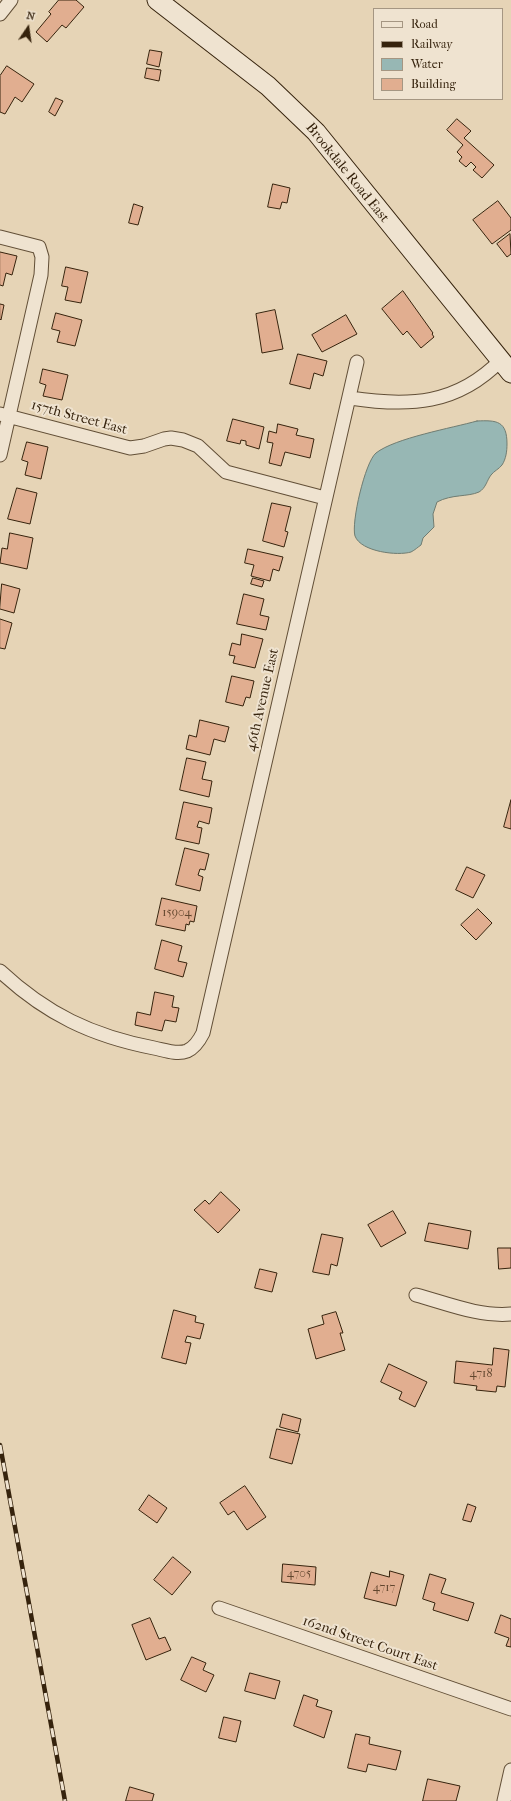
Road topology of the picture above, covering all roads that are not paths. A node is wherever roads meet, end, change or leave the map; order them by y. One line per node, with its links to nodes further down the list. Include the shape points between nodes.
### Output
1 (11, 0): 3 (street)
2 (157, 0): 6 (main road, Brookdale Road East, via 268,86 316,132)
3 (0, 14)
4 (0, 237): 8 (street, via 40,248 42,257 41,275)
5 (357, 362): 7 (street, 46th Avenue East)
6 (506, 367): 7 (street, via 449,395 411,403)
7 (350, 398): 10 (street, 46th Avenue East)
8 (4, 415): 9 (street); 10 (street, 157th Street East, via 130,448 171,438 184,440 198,446 226,472)
9 (0, 455)
10 (325, 498): 11 (street, 46th Avenue East, via 203,1033 188,1051 179,1053 97,1033 47,1009)
11 (0, 971)
12 (416, 1295): 13 (street, via 472,1310)
13 (511, 1314)
14 (219, 1608): 15 (street, 162nd Street Court East)
15 (511, 1709)
16 (511, 1770): 17 (street)
17 (504, 1801)

